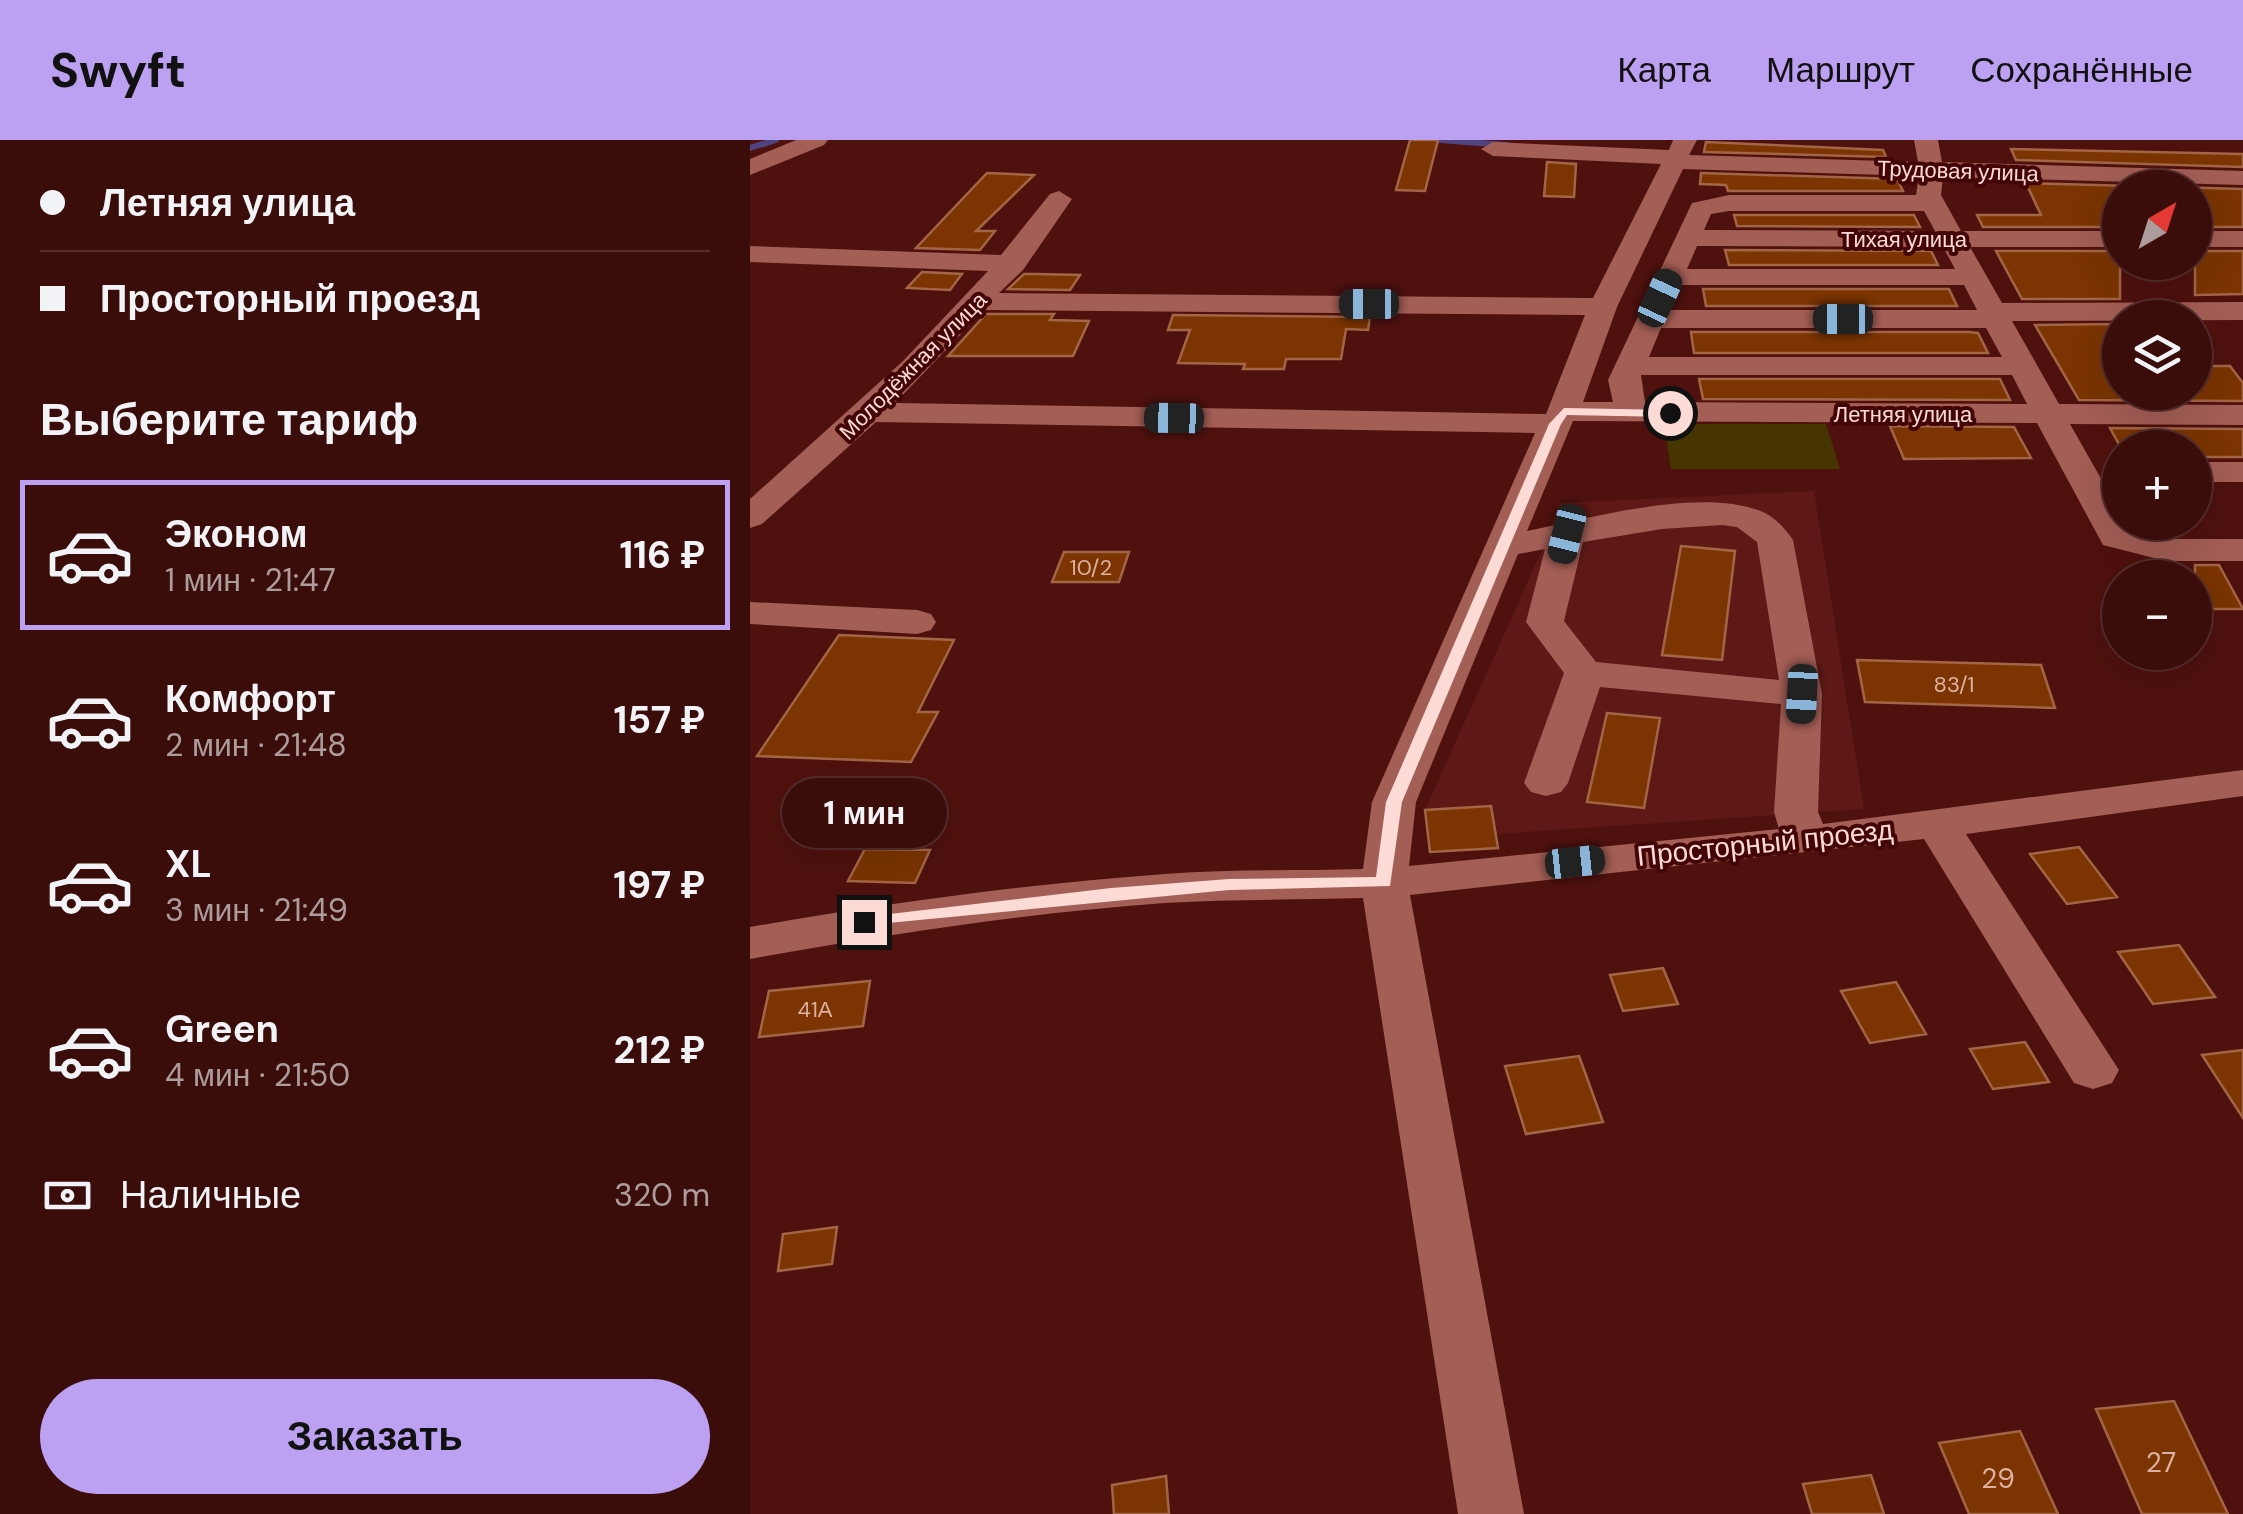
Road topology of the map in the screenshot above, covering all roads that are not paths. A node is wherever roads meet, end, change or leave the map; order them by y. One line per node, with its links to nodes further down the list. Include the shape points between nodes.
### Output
1 (816, 140): 5 (street)
2 (1926, 140): 6 (street)
3 (1493, 149): 4 (street, Трудовая улица)
4 (1679, 153): 6 (street, Трудовая улица); 20 (street)
5 (750, 168)
6 (1932, 171): 7 (street, Трудовая улица); 9 (street)
7 (2243, 178)
8 (1059, 199): 16 (street, Молодёжная улица)
9 (1932, 203): 10 (street, via 1729,204 1702,208); 11 (street)
10 (1688, 238): 11 (street, Тихая улица); 17 (street)
11 (1953, 239): 12 (street, Тихая улица); 18 (street)
12 (2102, 239)
13 (2212, 239): 14 (street)
14 (2243, 239)
15 (750, 254): 16 (street)
16 (1012, 264): 19 (street, Молодёжная улица)
17 (1670, 277): 18 (street); 25 (street)
18 (1974, 277): 22 (street)
19 (979, 301): 20 (street); 28 (street, Молодёжная улица)
20 (1603, 307): 32 (street)
21 (2102, 314): 22 (street)
22 (1995, 315): 25 (street); 27 (street)
23 (2212, 315): 24 (street)
24 (2241, 315)
25 (1651, 319): 26 (street)
26 (1630, 366): 27 (street); 29 (street, via 1623,380)
27 (2023, 366): 30 (street)
28 (872, 412): 32 (street, Летняя улица); 37 (street, Молодёжная улица)
29 (1632, 413): 30 (street, Летняя улица); 32 (street, Летняя улица)
30 (2049, 415): 31 (street, Летняя улица); 33 (street)
31 (2229, 415)
32 (1559, 418): 39 (street)
33 (2083, 472): 34 (street); 40 (street, via 2116,536 2166,550)
34 (2102, 472)
35 (2212, 472): 36 (street)
36 (2243, 472)
37 (750, 517)
38 (1567, 534): 39 (street); 43 (street, via 1545,622); 44 (street, via 1696,517 1743,517 1762,526 1775,540)
39 (1506, 546): 49 (street, via 1394,802)
40 (2243, 550)
41 (750, 613): 42 (street)
42 (917, 622)
43 (1584, 673): 44 (street); 46 (street)
44 (1802, 694): 48 (street, via 1796,812)
45 (2243, 783): 47 (street, Просторный проезд)
46 (1546, 784)
47 (1939, 826): 48 (street, Просторный проезд); 51 (street)
48 (1805, 838): 49 (street, Просторный проезд)
49 (1384, 882): 50 (street, Просторный проезд, via 1032,900); 52 (street)
50 (750, 943)
51 (2093, 1070)
52 (1491, 1514)

